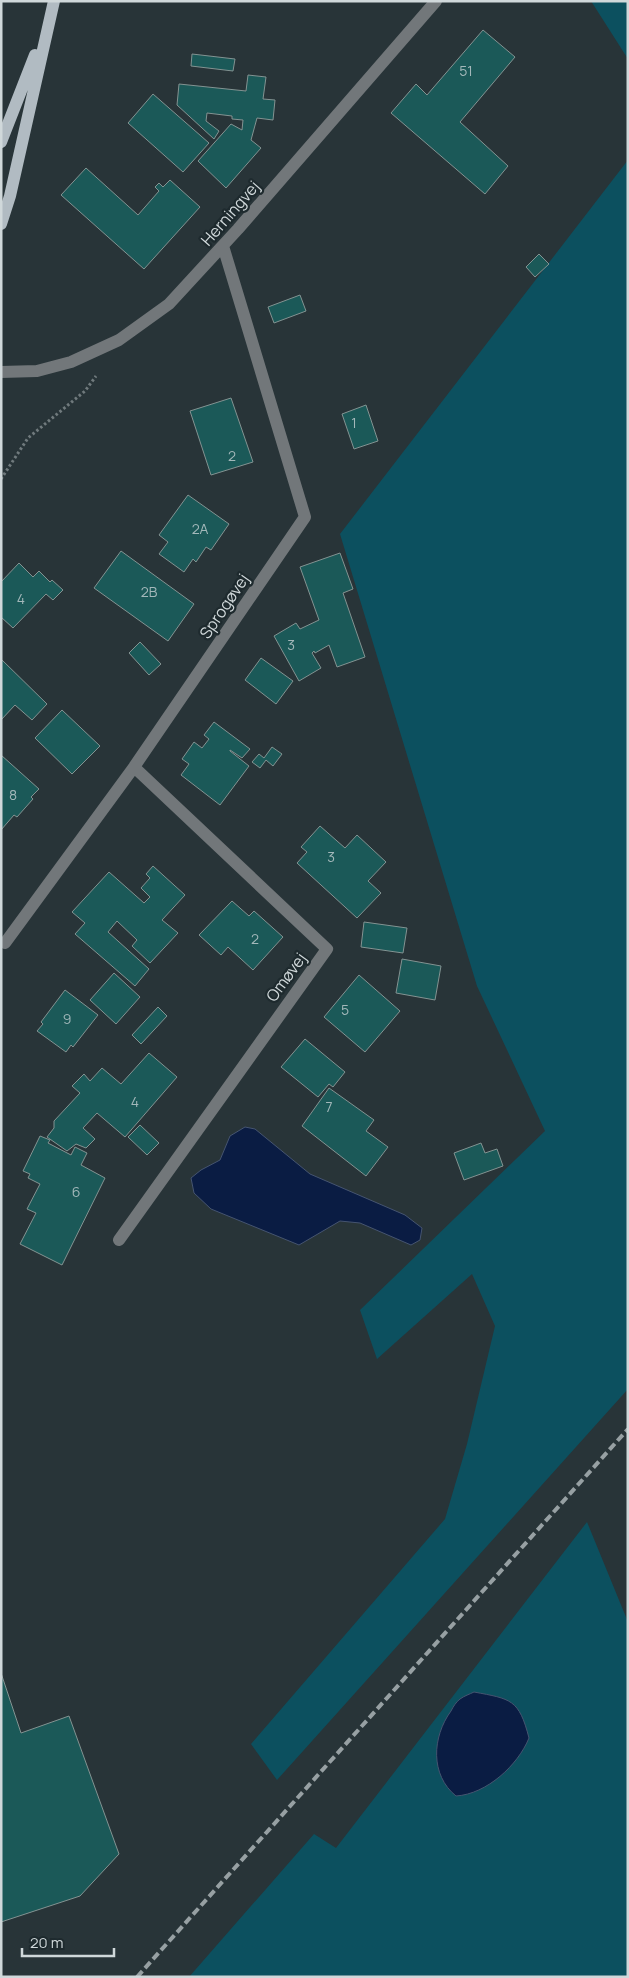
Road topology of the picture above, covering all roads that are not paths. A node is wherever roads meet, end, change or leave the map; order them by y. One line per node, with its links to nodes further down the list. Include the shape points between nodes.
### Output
1 (54, 1): 3 (main road)
2 (436, 1): 6 (street, Herningvej)
3 (50, 15): 4 (main road); 5 (main road)
4 (1, 142)
5 (1, 224)
6 (223, 246): 7 (street, Herningvej, via 169,304 119,340 71,362 37,370); 8 (street, Sprogøvej, via 304,518)
7 (1, 372)
8 (134, 767): 9 (street, Sprogøvej); 10 (street, Omøvej, via 327,948)
9 (5, 944)
10 (119, 1240)

